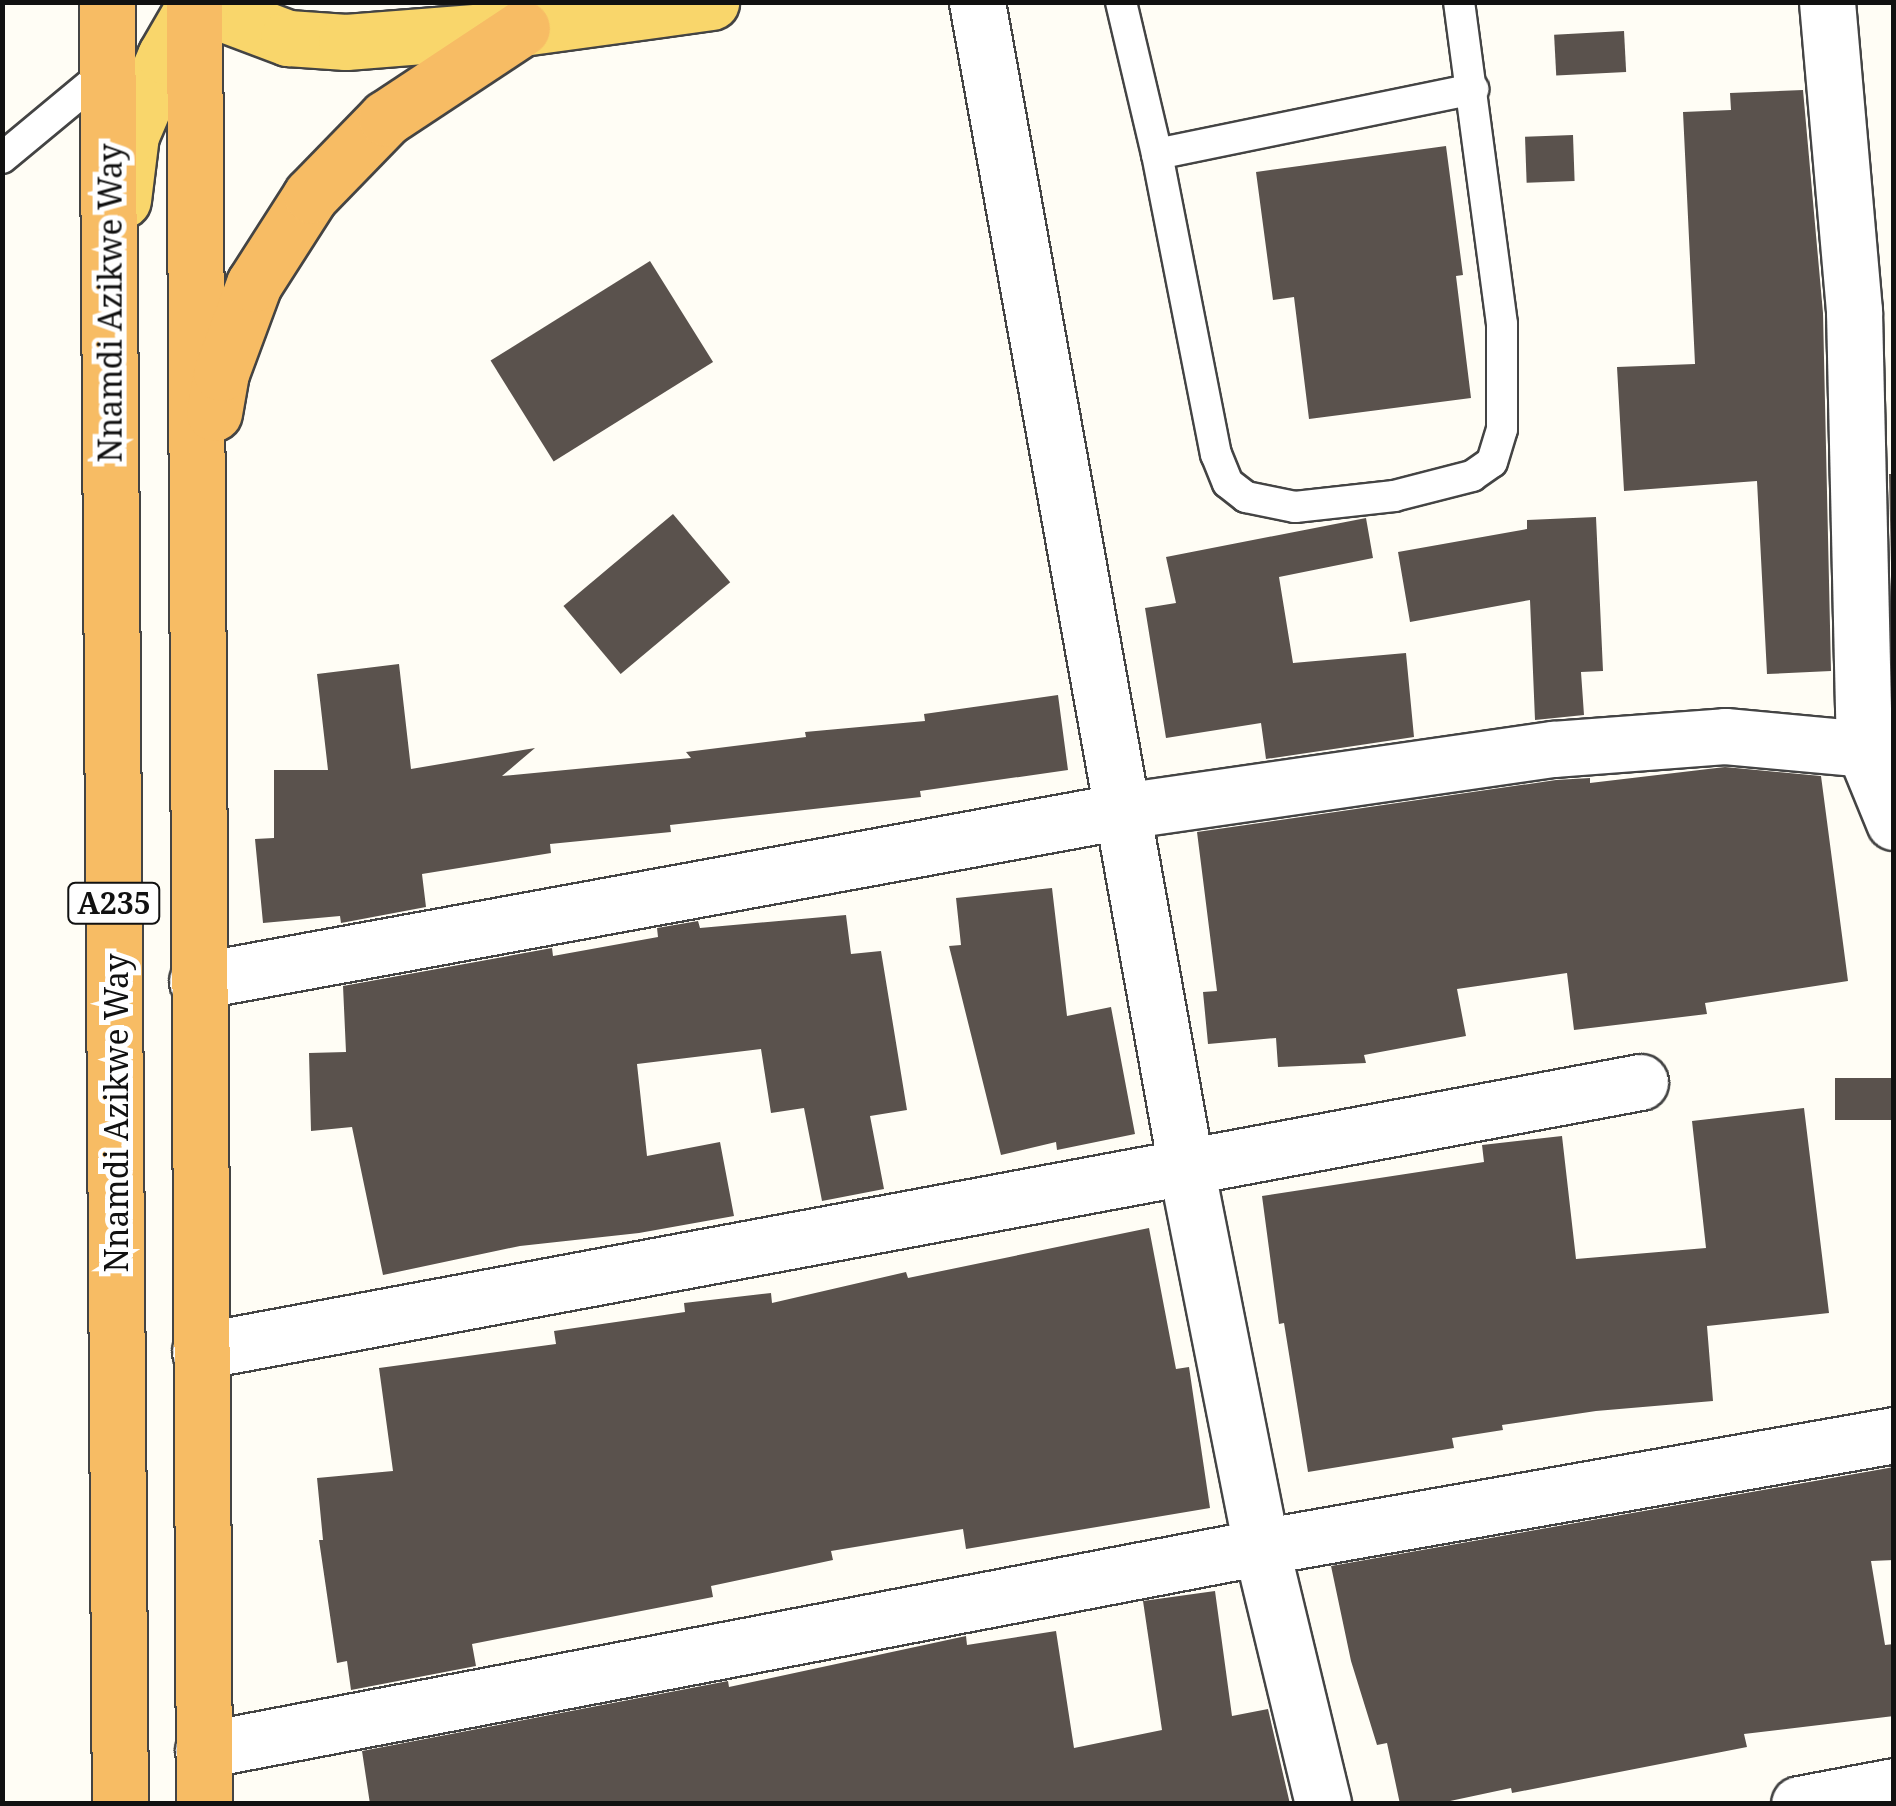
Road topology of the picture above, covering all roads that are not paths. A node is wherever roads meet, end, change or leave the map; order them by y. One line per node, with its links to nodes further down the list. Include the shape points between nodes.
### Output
1 (107, 2): 9 (highway, Nnamdi Azikwe Way / A235)
2 (711, 2): 8 (main road)
3 (977, 2): 16 (street)
4 (1122, 2): 11 (lane)
5 (1459, 2): 10 (lane)
6 (1827, 2): 15 (street, via 1854,311)
7 (195, 3): 8 (main road, via 308,40); 13 (main road, via 131,135); 14 (highway, A235)
8 (522, 28): 14 (highway, via 386,118 311,194 254,284 221,373)
9 (108, 70): 12 (lane); 13 (highway, Nnamdi Azikwe Way / A235)
10 (1473, 88): 11 (lane); 11 (lane, via 1502,324 1502,429 1492,462 1472,476 1394,496 1295,507 1246,498 1228,483 1216,454)
11 (1158, 154)
12 (2, 158)
13 (110, 281): 26 (highway, Nnamdi Azikwe Way / A235)
14 (194, 534): 18 (highway, A235)
15 (1864, 749): 16 (street, via 1725,736 1553,749); 17 (street)
16 (1122, 810): 18 (street); 20 (street)
17 (1894, 822)
18 (197, 981): 21 (highway, A235)
19 (1640, 1082): 20 (street)
20 (1186, 1167): 21 (street); 23 (street)
21 (200, 1351): 24 (highway, A235)
22 (1894, 1435): 23 (street)
23 (1261, 1547): 24 (street); 28 (street)
24 (204, 1750): 27 (highway, A235)
25 (1894, 1786): 29 (street)
26 (120, 1804)
27 (204, 1804)
28 (1324, 1804)
29 (1799, 1804)

